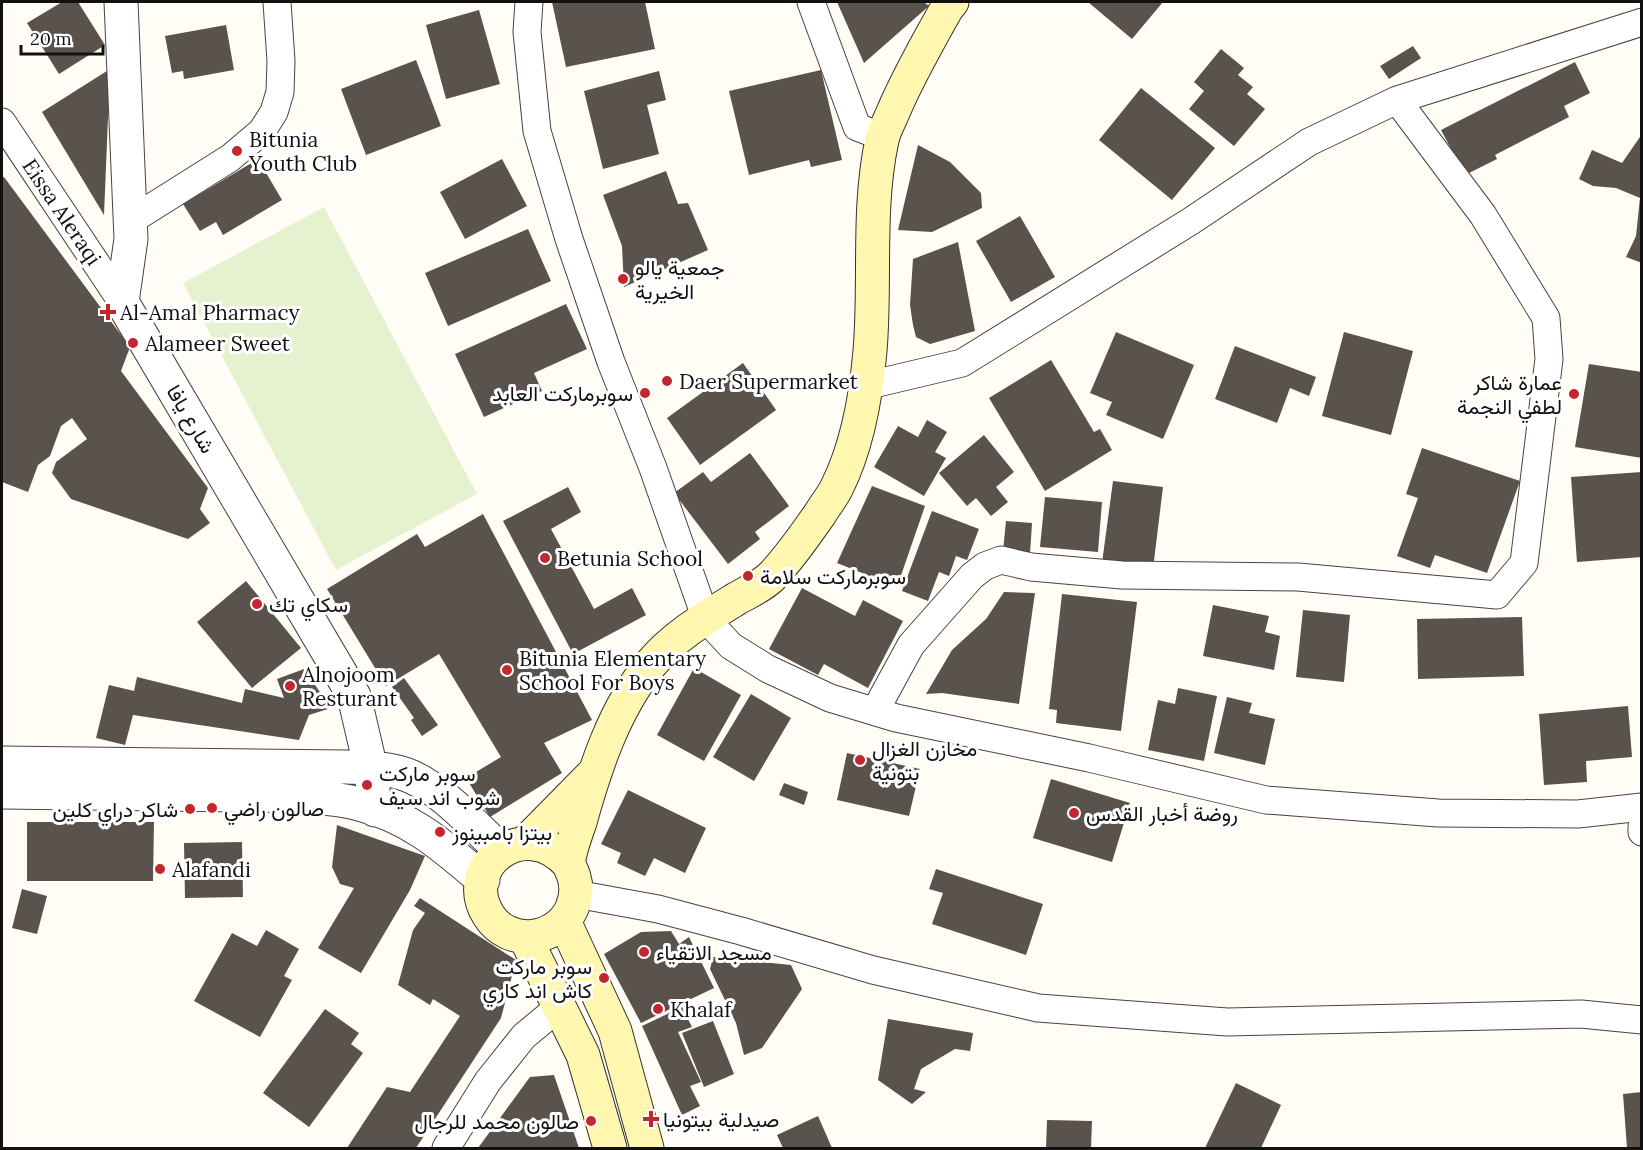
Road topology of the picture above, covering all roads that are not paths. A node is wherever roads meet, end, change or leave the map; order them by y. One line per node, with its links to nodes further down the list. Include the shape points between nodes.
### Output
1 (121, 2): 10 (street)
2 (277, 2): 10 (street, via 280,92 262,131 230,159)
3 (529, 2): 13 (street, via 527,32 537,131 611,362)
4 (811, 2): 9 (street, via 857,127)
5 (952, 2): 9 (main road, via 909,75)
6 (1641, 22): 7 (street)
7 (1397, 100): 12 (street, via 1309,142 962,363); 14 (street, via 1483,215 1546,318 1549,359 1524,563 1511,579 1497,595 1298,577 1122,575 1031,567 1001,560 972,576 911,645)
8 (2, 123): 11 (street, Eissa Aleraqi)
9 (882, 137): 12 (main road, via 873,199 870,350)
10 (130, 221): 11 (street)
11 (122, 302): 16 (street, شارع يافا, via 354,696)
12 (865, 386): 13 (main road, via 859,429 837,488 808,531 771,578)
13 (706, 619): 14 (street, via 731,646 768,669 830,698); 17 (main road, via 674,639 650,666 626,702)
14 (875, 711): 19 (street, via 1266,800 1438,813 1578,814)
15 (2, 763): 16 (street)
16 (371, 769): 20 (street, شارع يافا); 21 (street, via 411,777)
17 (594, 772): 21 (main road); 22 (main road)
18 (2, 792): 20 (street, via 309,796)
19 (1641, 807)
20 (375, 810): 23 (street, via 405,820 436,840)
21 (514, 847): 22 (main road, via 539,844 551,848); 23 (main road, via 492,860)
22 (568, 863): 24 (main road, via 575,883)
23 (483, 880): 25 (main road, via 482,902 488,915 510,934)
24 (570, 908): 25 (main road, via 553,931); 27 (street, via 658,909 873,970 1038,1008 1227,1022 1581,1014); 30 (main road, via 615,1031)
25 (525, 937): 26 (main road)
26 (559, 1007): 28 (street, via 524,1036 495,1072); 29 (main road, via 583,1055)
27 (1641, 1020)
28 (446, 1149)
29 (610, 1149)
30 (647, 1149)

